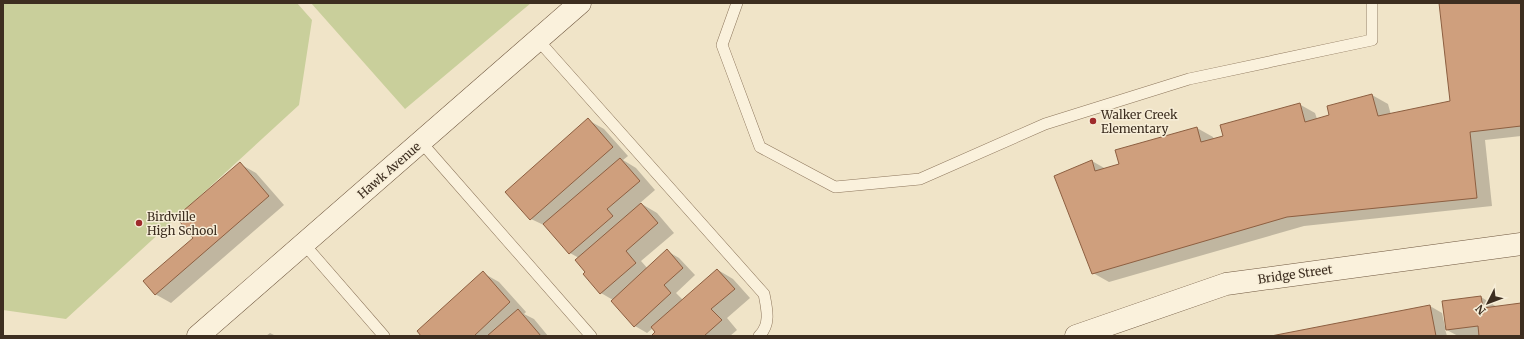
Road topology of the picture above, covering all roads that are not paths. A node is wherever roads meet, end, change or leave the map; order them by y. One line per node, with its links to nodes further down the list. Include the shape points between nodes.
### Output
1 (580, 3): 4 (street, Hawk Avenue)
2 (737, 3): 3 (lane, via 722,45 760,147 835,187 920,179 1045,124 1188,78 1372,40)
3 (1372, 3)
4 (538, 40): 5 (street, Hawk Avenue); 11 (lane, via 764,294 768,315 763,332)
5 (421, 142): 6 (street, Hawk Avenue); 10 (lane)
6 (304, 244): 8 (street, Hawk Avenue); 9 (lane)
7 (1521, 244): 12 (street, Bridge Street, via 1226,284)
8 (198, 336)
9 (384, 336)
10 (591, 336)
11 (759, 336)
12 (1076, 336)

